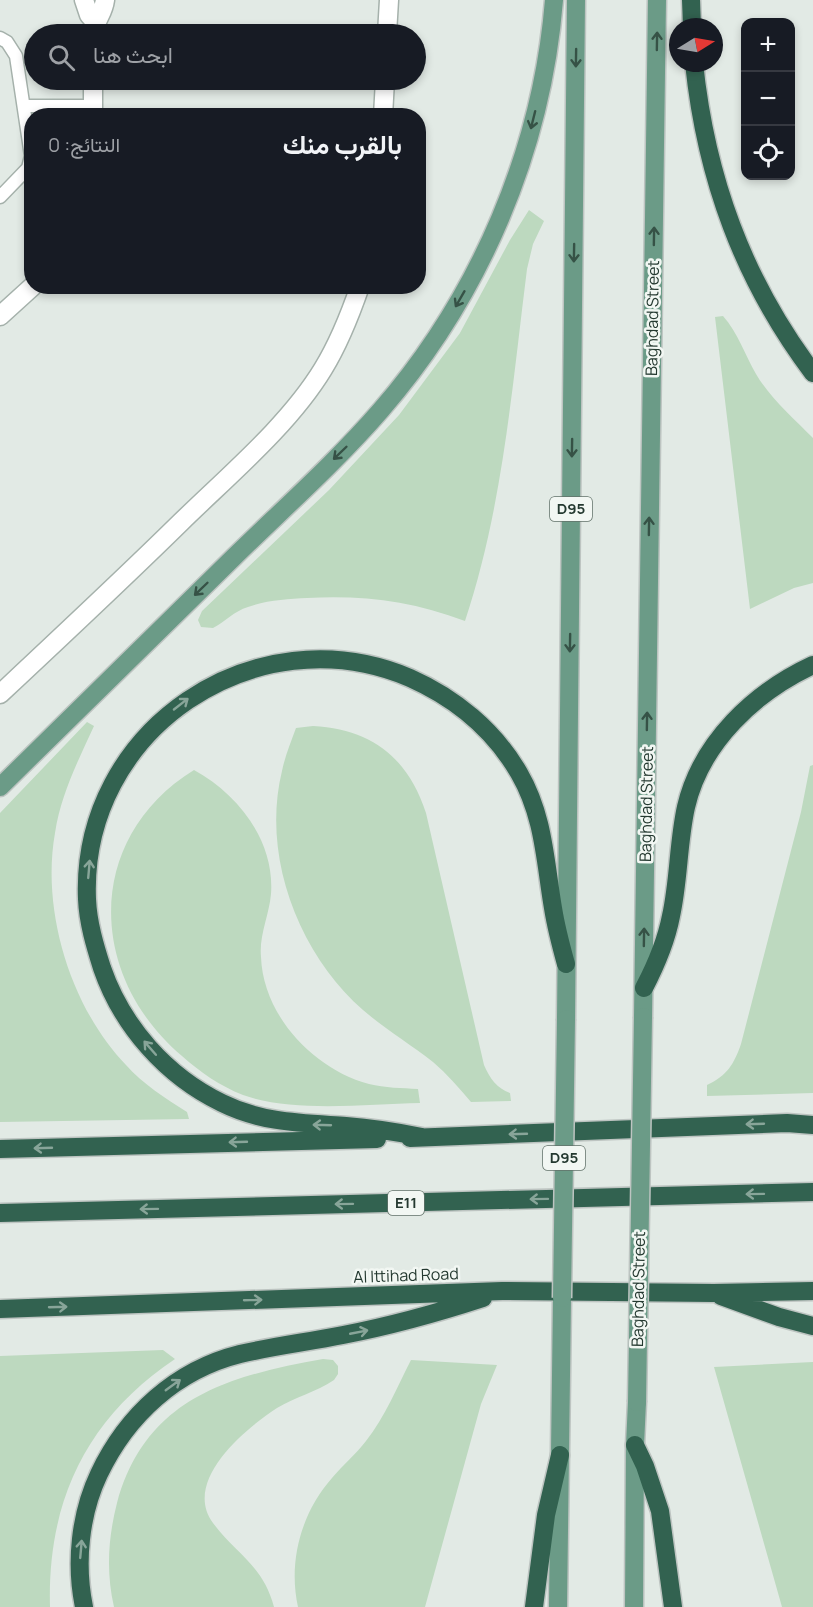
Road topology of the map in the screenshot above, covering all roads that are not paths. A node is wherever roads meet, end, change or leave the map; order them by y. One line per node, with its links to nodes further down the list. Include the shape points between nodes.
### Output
1 (84, 0): 9 (street)
2 (105, 0): 10 (street)
3 (388, 0): 11 (street)
4 (554, 0): 28 (main road, one-way to 28, via 540,92 516,177 481,260 436,338 396,392 349,444)
5 (576, 0): 29 (main road, D95, one-way to 29)
6 (657, 0): 30 (main road, Baghdad Street, one-way to 6)
7 (691, 0): 8 (highway)
8 (692, 18)
9 (93, 24)
10 (97, 24)
11 (387, 24)
12 (0, 38): 16 (lane, via 16,56)
13 (695, 72): 25 (highway, via 716,184 731,228 774,315)
14 (93, 90): 18 (street)
15 (384, 90): 19 (street)
16 (25, 106): 17 (lane)
17 (52, 108)
18 (93, 108)
19 (383, 108)
20 (24, 172): 21 (lane)
21 (0, 197)
22 (24, 294): 24 (street)
23 (357, 294): 27 (street, via 345,330 295,408)
24 (0, 316)
25 (813, 373)
26 (813, 665): 30 (highway, via 754,702 725,732 702,767 687,805 669,924)
27 (0, 694)
28 (0, 787)
29 (566, 964): 34 (highway, one-way to 29, via 371,1128 294,1124 244,1113 184,1081 153,1053 127,1020 107,982 94,942 87,901 88,866 105,801 120,770 140,743 190,697 252,669 285,661 347,661 427,685 451,700 493,737 530,794 543,837); 44 (main road, D95, bridge)
30 (644, 988): 43 (main road, Baghdad Street, bridge)
31 (813, 1118): 32 (highway)
32 (787, 1123): 33 (highway); 34 (highway, one-way to 34)
33 (813, 1125)
34 (422, 1137): 35 (highway, one-way to 35)
35 (0, 1149)
36 (813, 1192): 37 (highway, E11, one-way to 37)
37 (0, 1213)
38 (502, 1291): 40 (highway, Al Ittihad Road); 41 (highway, Al Ittihad Road, one-way to 38); 45 (highway, one-way to 38, via 82,1527 92,1490 129,1424 156,1397 186,1375 238,1354 371,1330)
39 (813, 1291): 40 (highway, Al Ittihad Road)
40 (714, 1293): 42 (highway)
41 (0, 1309)
42 (813, 1326)
43 (635, 1445): 48 (main road, Baghdad Street); 49 (highway, via 660,1511)
44 (560, 1455): 46 (highway, via 546,1515); 47 (main road, D95)
45 (84, 1607)
46 (534, 1607)
47 (558, 1607)
48 (634, 1607)
49 (673, 1607)

